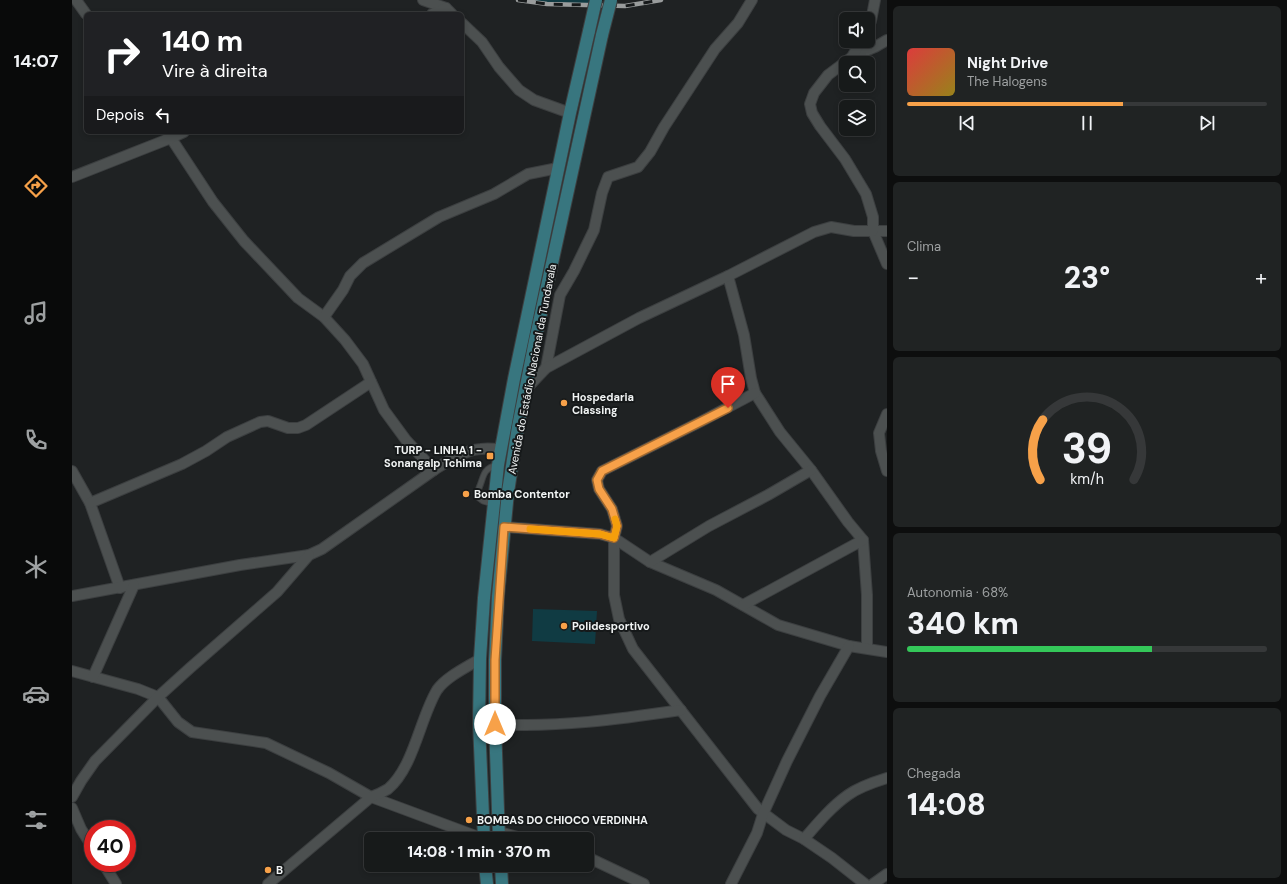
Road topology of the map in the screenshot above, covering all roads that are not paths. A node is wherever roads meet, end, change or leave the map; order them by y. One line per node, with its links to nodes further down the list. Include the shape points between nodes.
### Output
1 (76, 0): 8 (street)
2 (423, 0): 7 (street)
3 (596, 0): 14 (street, Avenida do Estádio Nacional da Tundavala, bridge)
4 (610, 0): 25 (street, Avenida do Estádio Nacional da Tundavala, bridge)
5 (752, 0): 23 (street, via 738,23 715,49 638,167 608,177 594,230 560,295)
6 (875, 0): 9 (street)
7 (449, 11)
8 (85, 12)
9 (873, 12)
10 (464, 25): 14 (street, via 482,42 499,67 520,90 534,100)
11 (887, 40): 12 (street)
12 (854, 56)
13 (839, 67): 18 (street, via 828,75 814,93 810,104 820,126 845,159 866,194 873,217)
14 (570, 113): 16 (street, Avenida do Estádio Nacional da Tundavala)
15 (169, 135): 17 (street); 22 (street, via 213,202 244,241 298,298)
16 (558, 168): 22 (street, via 528,174 494,194 439,217 363,263 350,276 344,290); 28 (street, Avenida do Estádio Nacional da Tundavala)
17 (72, 177)
18 (873, 231): 19 (street); 20 (street); 21 (street, via 830,227 814,232)
19 (887, 231)
20 (887, 264)
21 (728, 276): 23 (street, via 639,318); 26 (street, via 744,335 750,378)
22 (324, 317): 24 (street, via 363,364)
23 (546, 368): 25 (street)
24 (371, 382): 30 (street, via 384,410 406,440); 36 (street, via 306,425 288,428 268,421 260,422 227,437 182,464)
25 (525, 390): 38 (street, Avenida do Estádio Nacional da Tundavala)
26 (755, 393): 31 (street, via 780,432); 39 (street, via 602,471 597,480 599,489 612,509 617,526)
27 (887, 414): 33 (street, via 879,433)
28 (500, 449): 29 (street, Avenida do Estádio Nacional da Tundavala); 30 (street, via 480,449 466,453)
29 (498, 465): 34 (lane, via 486,470); 37 (street, Avenida do Estádio Nacional da Tundavala)
30 (434, 470): 41 (street, via 322,549)
31 (811, 470): 40 (street); 42 (street)
32 (72, 471): 36 (street)
33 (887, 471)
34 (479, 488)
35 (479, 498): 37 (lane)
36 (90, 503): 44 (street)
37 (493, 504): 50 (street, Avenida do Estádio Nacional da Tundavala)
38 (504, 527): 39 (street, via 600,534); 55 (street, Avenida do Estádio Nacional da Tundavala, via 495,660)
39 (614, 538): 42 (street); 54 (street, via 614,596 619,620 633,649)
40 (863, 540): 46 (street); 48 (street)
41 (309, 555): 43 (street); 53 (street, via 277,592)
42 (650, 562): 46 (street, via 716,590)
43 (134, 585): 44 (street); 52 (street)
44 (120, 588): 45 (street)
45 (72, 596)
46 (743, 605): 47 (street, via 778,625)
47 (849, 646): 48 (street); 60 (street, via 790,754)
48 (867, 648): 49 (street)
49 (887, 652)
50 (480, 660): 58 (street, via 454,675 438,689 400,776 387,789); 62 (street, Avenida do Estádio Nacional da Tundavala, via 479,723)
51 (72, 671): 52 (street)
52 (93, 677): 53 (street)
53 (158, 698): 57 (street, via 95,761); 58 (street, via 178,722 192,732 266,743 329,773)
54 (681, 710): 55 (street, via 609,721 527,726); 60 (street)
55 (495, 724): 63 (street, Avenida do Estádio Nacional da Tundavala)
56 (887, 778): 65 (street, via 848,795)
57 (72, 797)
58 (371, 797): 61 (street); 72 (street)
59 (72, 808): 64 (street)
60 (763, 814): 65 (street); 76 (street, via 757,833)
61 (465, 832)
62 (484, 832)
63 (499, 832)
64 (84, 834)
65 (804, 840): 77 (street)
66 (594, 860): 75 (street)
67 (109, 872): 71 (street)
68 (486, 872): 73 (street)
69 (501, 872): 74 (street)
70 (887, 874): 78 (street)
71 (116, 884)
72 (268, 884)
73 (487, 884)
74 (502, 884)
75 (644, 884)
76 (731, 884)
77 (865, 884)
78 (873, 884)

